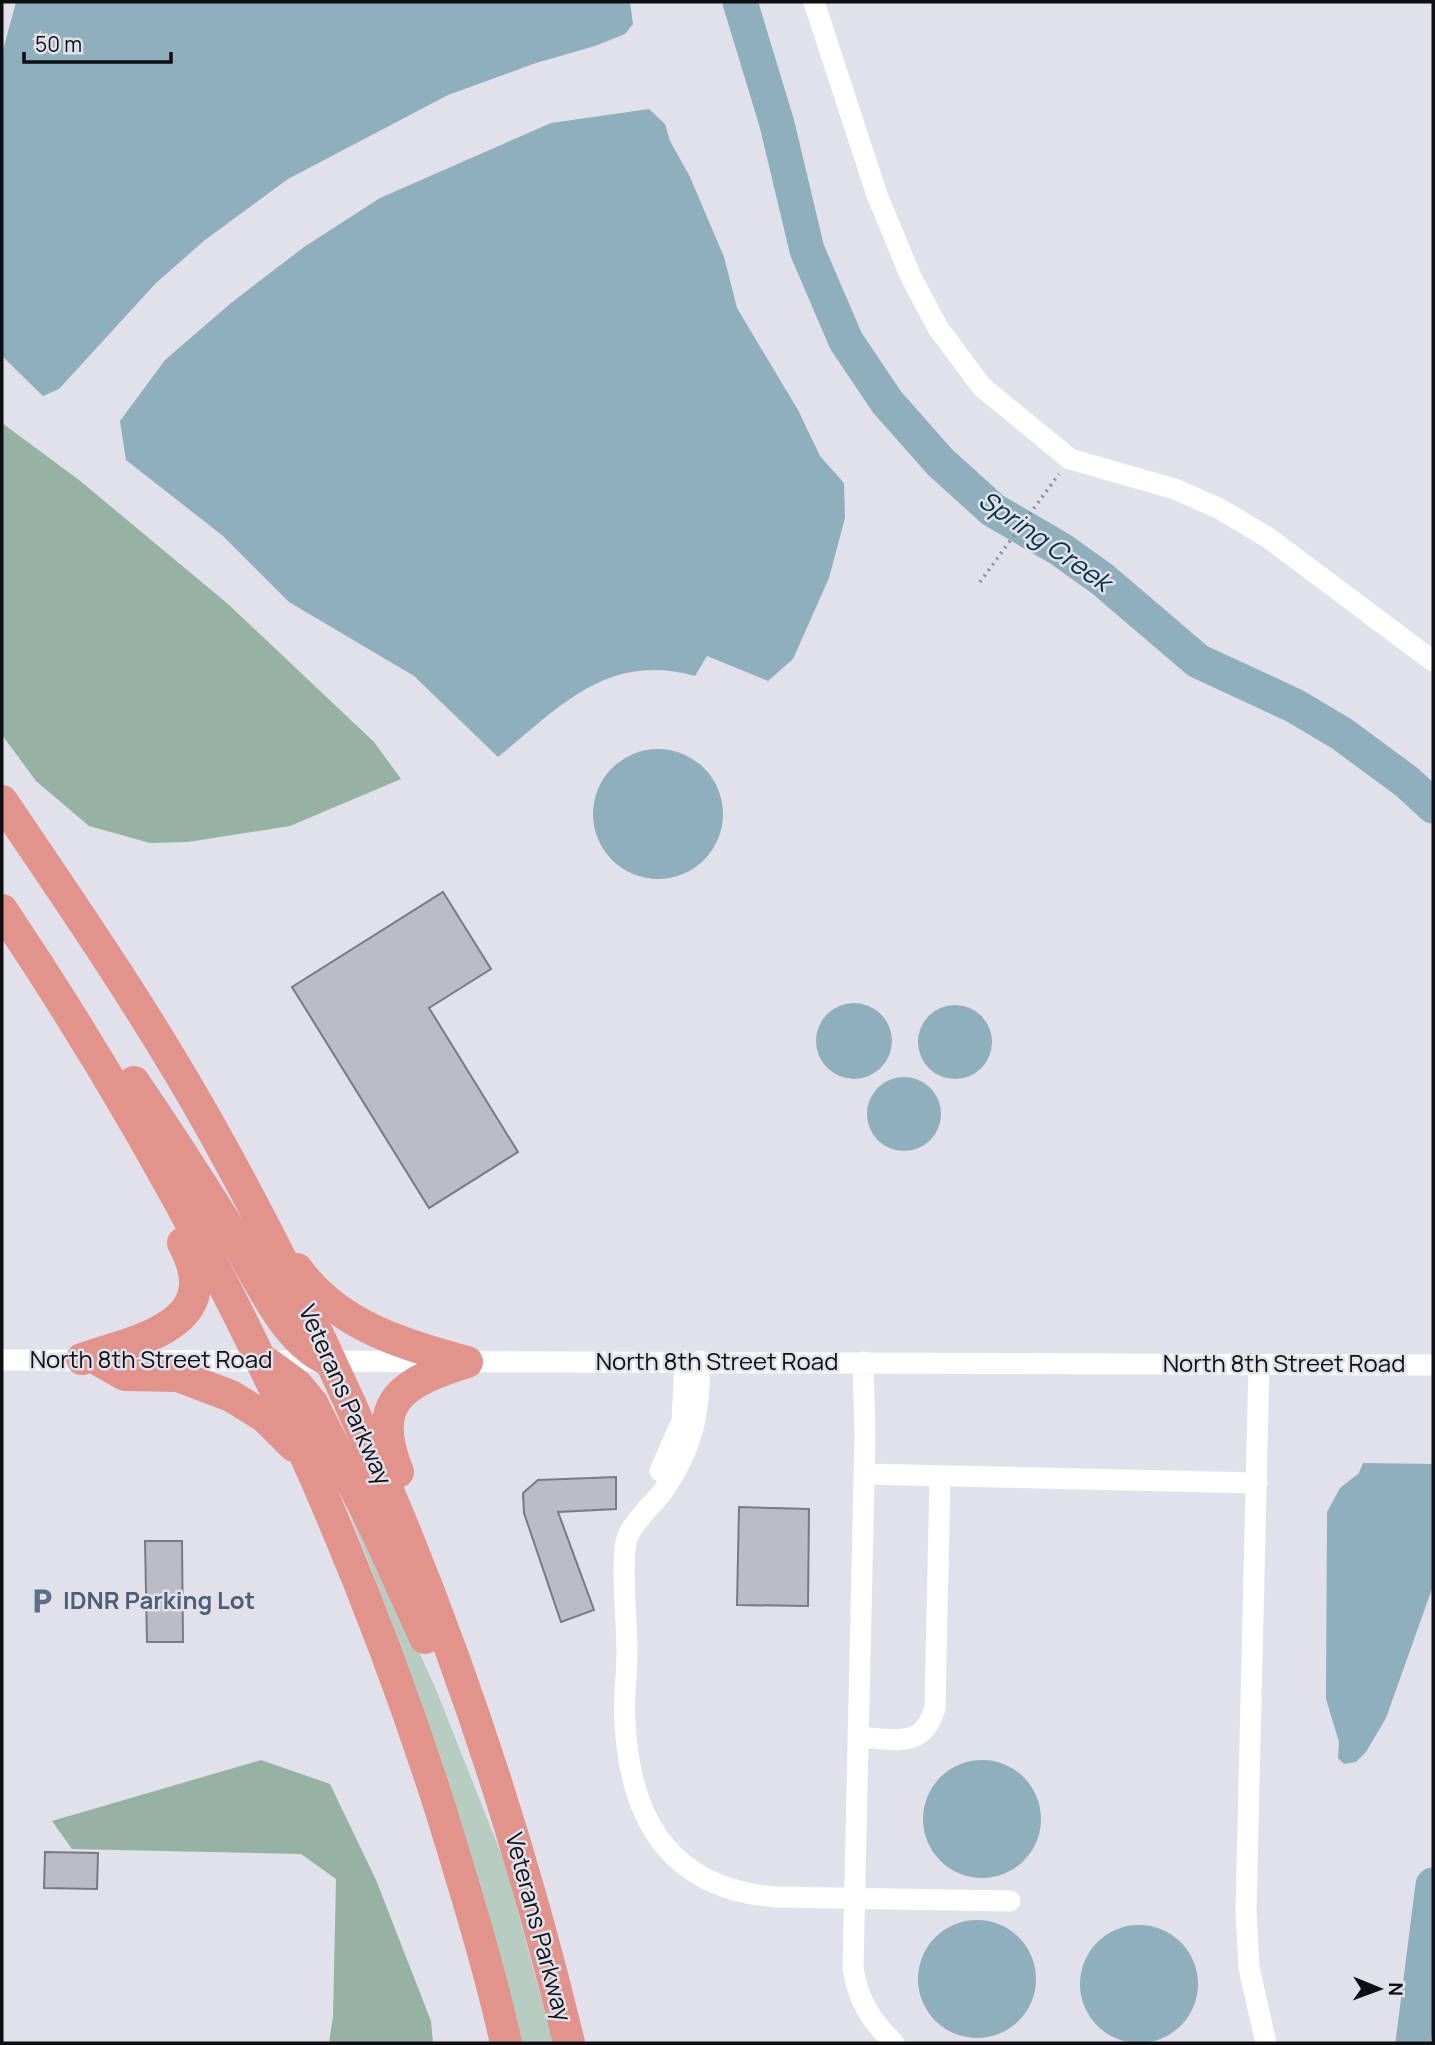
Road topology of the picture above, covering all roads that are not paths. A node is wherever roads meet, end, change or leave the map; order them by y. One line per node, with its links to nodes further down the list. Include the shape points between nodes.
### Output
1 (814, 2): 2 (street, via 877,195 911,277 938,328 982,387 1070,459 1175,489 1267,537)
2 (1433, 661)
3 (2, 801): 7 (highway, Veterans Parkway, via 164,1047)
4 (2, 910): 5 (highway)
5 (40, 967): 6 (highway); 12 (highway, via 71,990 106,1040 203,1186 280,1315 304,1345)
6 (76, 1022): 8 (highway, via 91,1077 197,1275 192,1299 170,1326); 10 (highway)
7 (254, 1210): 12 (highway, Veterans Parkway); 13 (highway, via 310,1286 347,1317 405,1344)
8 (89, 1359): 9 (street, North 8th Street Road); 10 (street, North 8th Street Road); 17 (highway, via 125,1375 178,1376 231,1396 265,1418)
9 (2, 1360)
10 (262, 1360): 12 (street, North 8th Street Road); 17 (highway); 22 (highway, via 285,1374 312,1403 379,1536 458,1716)
11 (692, 1361): 13 (street, North 8th Street Road); 14 (street, North 8th Street Road); 24 (street, via 696,1425 680,1461 626,1540 629,1760 647,1818 679,1862 722,1888 757,1895)
12 (331, 1362): 13 (street, North 8th Street Road); 21 (highway, Veterans Parkway, via 414,1553)
13 (467, 1362): 21 (highway, via 426,1375 407,1388 391,1410 386,1434 465,1643)
14 (863, 1362): 15 (street, North 8th Street Road); 18 (street)
15 (1259, 1364): 16 (street, North 8th Street Road); 20 (street)
16 (1433, 1365)
17 (313, 1469): 26 (highway, via 420,1745)
18 (864, 1475): 19 (street); 23 (street)
19 (940, 1476): 20 (street); 23 (street, via 931,1722 913,1739)
20 (1257, 1483): 29 (street, via 1246,1911 1249,1968)
21 (468, 1695): 22 (highway, Veterans Parkway)
22 (480, 1731): 27 (highway, Veterans Parkway, via 521,1860)
23 (858, 1737): 24 (street)
24 (854, 1898): 25 (street); 28 (street, via 855,1983 870,2017)
25 (1010, 1901)
26 (506, 2043)
27 (569, 2043)
28 (894, 2043)
29 (1266, 2043)

